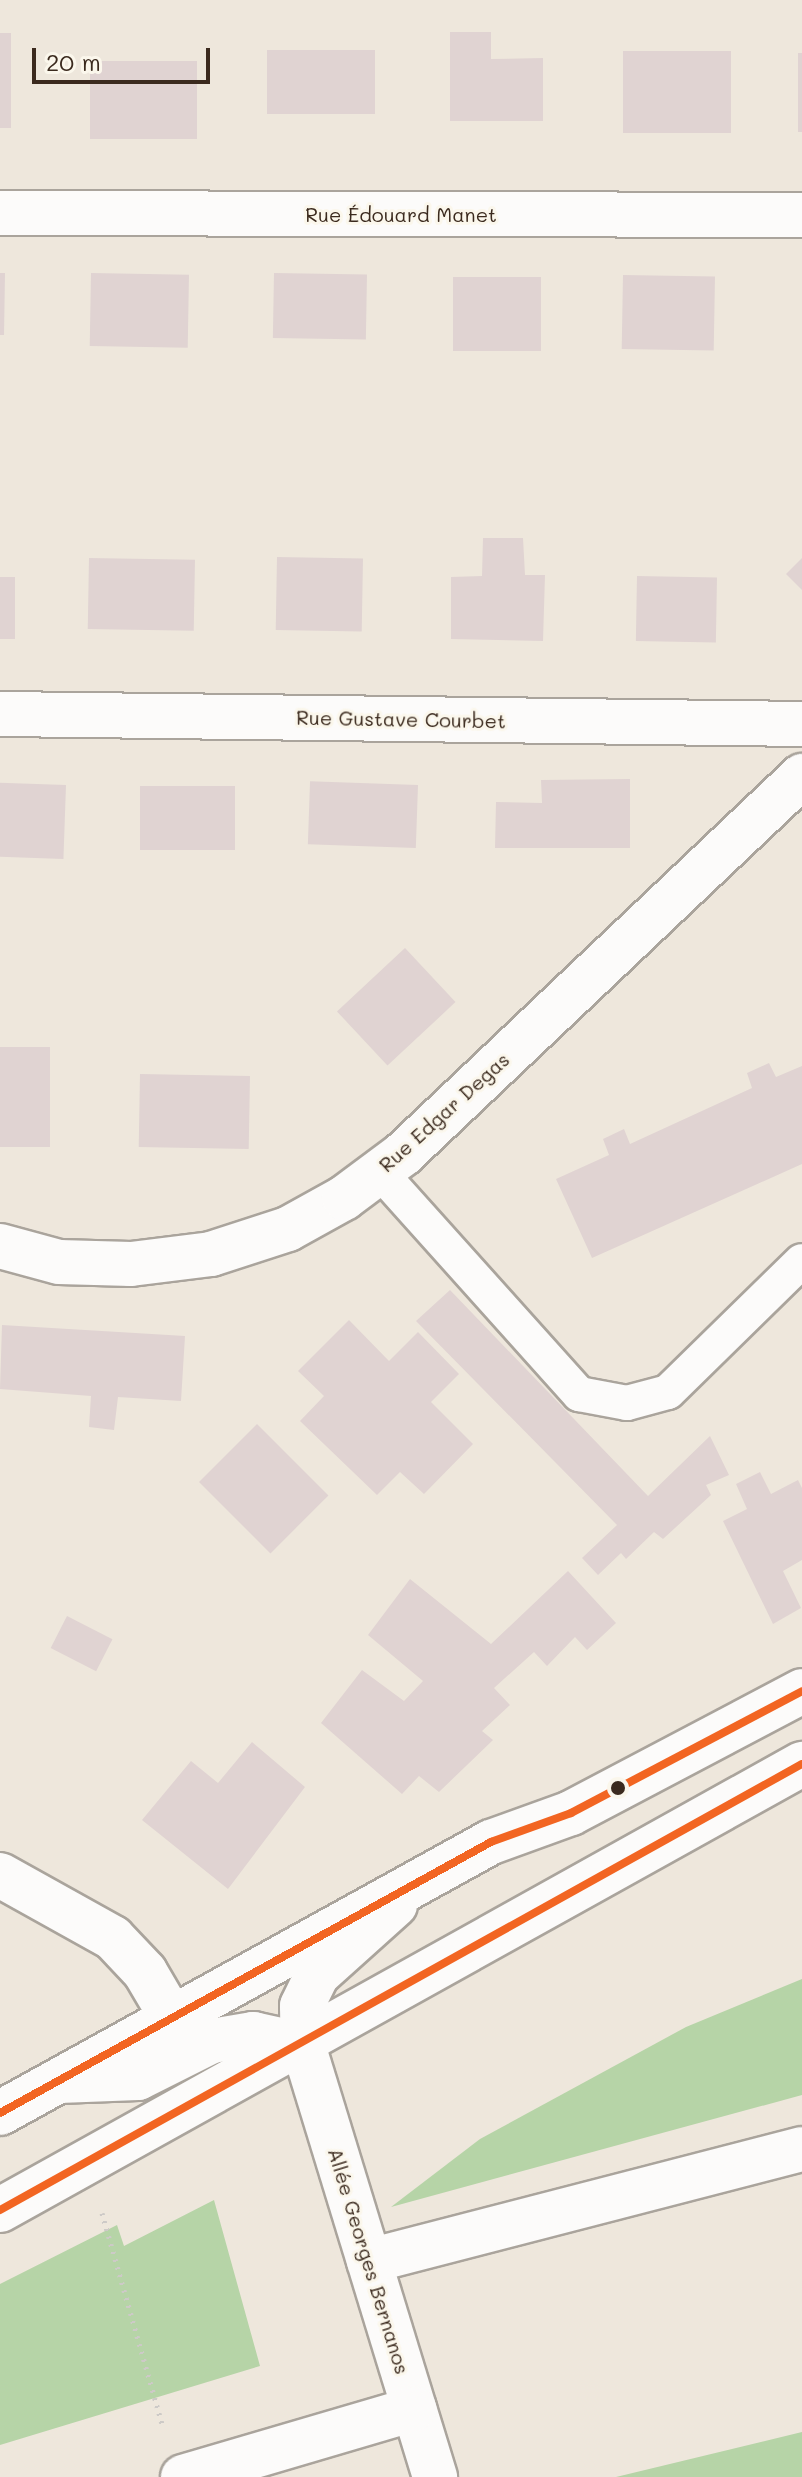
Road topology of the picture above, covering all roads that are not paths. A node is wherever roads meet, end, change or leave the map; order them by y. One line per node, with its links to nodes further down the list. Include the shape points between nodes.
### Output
1 (0, 213): 2 (street, Rue Édouard Manet)
2 (802, 215)
3 (0, 714): 4 (street, Rue Gustave Courbet)
4 (802, 724)
5 (802, 776): 6 (street, Rue Edgar Degas)
6 (379, 1171): 7 (street, Rue Edgar Degas, via 288,1229 211,1254 131,1264 59,1262); 8 (lane, via 579,1394 627,1403 668,1392)
7 (0, 1246)
8 (802, 1261)
9 (802, 1691): 12 (street, via 571,1813 491,1842)
10 (802, 1764): 14 (street)
11 (0, 1875): 13 (street, via 113,1938 145,1972)
12 (424, 1879): 13 (street); 14 (street, Allée Georges Bernanos, via 317,1975 302,2006)
13 (172, 2018): 15 (street)
14 (303, 2045): 15 (street, via 253,2034 212,2041 138,2078); 18 (street); 19 (street, Allée Georges Bernanos)
15 (59, 2081): 16 (street)
16 (0, 2113)
17 (802, 2149): 19 (street)
18 (0, 2210)
19 (369, 2261): 20 (street, Allée Georges Bernanos)
20 (414, 2409): 21 (street); 22 (street, Allée Georges Bernanos)
21 (183, 2477)
22 (435, 2477)

